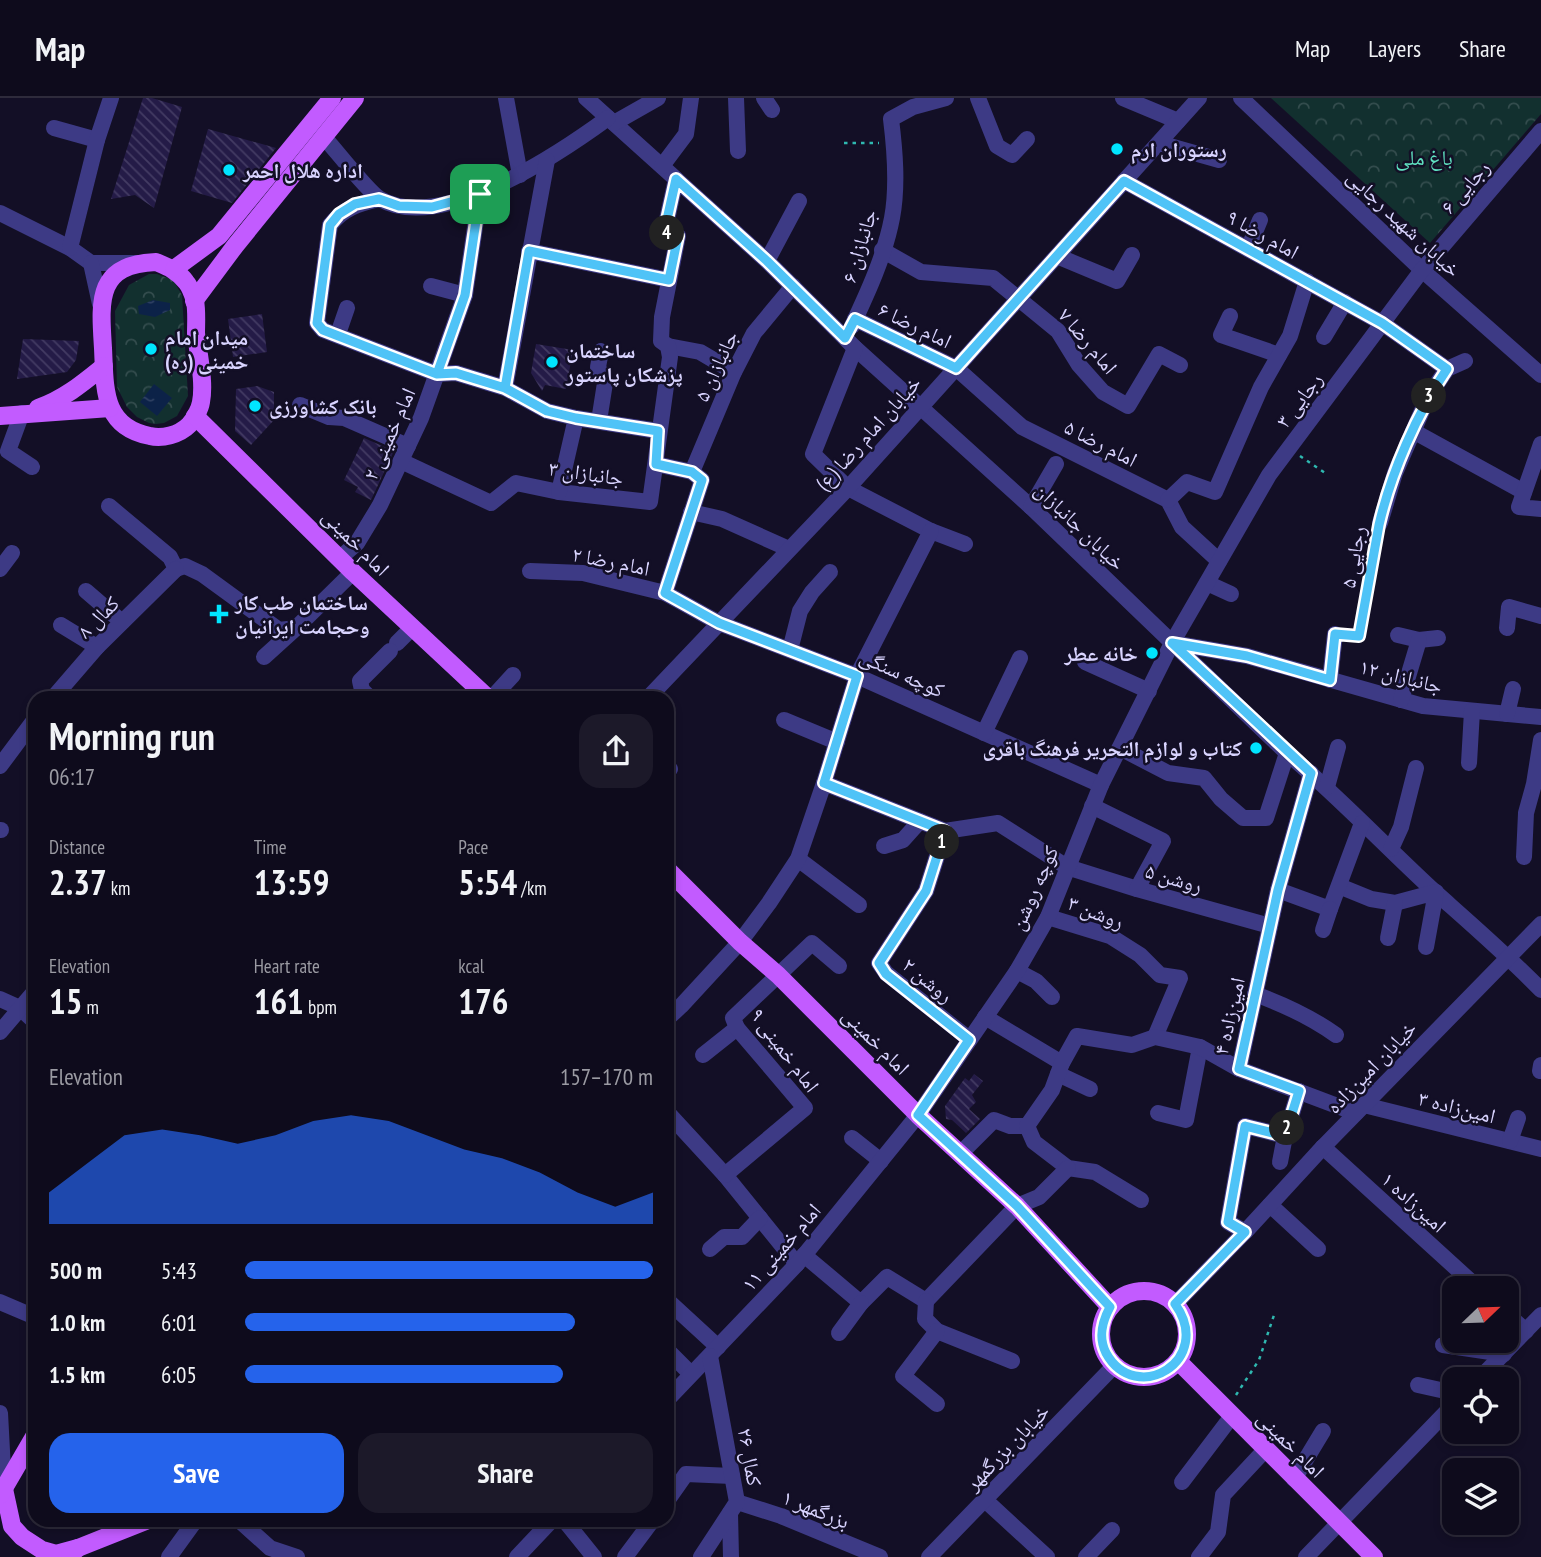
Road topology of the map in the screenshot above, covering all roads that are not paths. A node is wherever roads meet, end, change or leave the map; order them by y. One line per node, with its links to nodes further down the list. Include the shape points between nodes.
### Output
1 (111, 98): 20 (street)
2 (332, 98): 45 (main road, via 219,236)
3 (355, 98): 18 (main road)
4 (506, 98): 26 (street)
5 (586, 98): 14 (street, خیابان جانبازان)
6 (658, 98): 14 (street)
7 (691, 98): 25 (street, via 686,134)
8 (736, 98): 22 (street)
9 (946, 98): 38 (street, جانبازان ۶, via 891,119 895,159 892,218)
10 (978, 98): 19 (street, via 997,146 1013,155)
11 (1123, 98): 15 (street)
12 (1199, 98): 15 (street, خیابان امام رضا (ع))
13 (1241, 98): 46 (street, خیابان شهید رجایی)
14 (611, 120): 23 (street); 25 (street, خیابان جانبازان)
15 (1178, 121): 21 (street, خیابان امام رضا (ع))
16 (54, 128): 20 (street)
17 (1541, 131): 46 (street, رجایی ۶)
18 (323, 136): 30 (street); 53 (main road)
19 (1027, 139)
20 (97, 140): 36 (street)
21 (1159, 143): 24 (street); 28 (street, خیابان امام رضا (ع))
22 (738, 151)
23 (547, 160): 26 (street); 39 (street)
24 (1219, 160)
25 (662, 166): 27 (street, خیابان جانبازان)
26 (520, 175): 29 (street)
27 (676, 179): 42 (street, خیابان جانبازان); 47 (street, جانبازان ۳, via 664,233 678,236)
28 (1124, 181): 37 (street, امام رضا ۹); 41 (street, خیابان امام رضا (ع))
29 (480, 194): 30 (street, via 432,207 399,206); 51 (street, امام خمینی ۲)
30 (379, 199): 60 (street, via 355,204 330,225 317,323)
31 (799, 201): 42 (street)
32 (0, 213): 34 (street)
33 (1260, 220): 37 (street)
34 (20, 224): 35 (street); 36 (street)
35 (0, 227)
36 (70, 248): 44 (street)
37 (1248, 249): 48 (street, امام رضا ۹)
38 (882, 250): 52 (street, via 921,272 993,278); 58 (street, جانبازان ۶)
39 (529, 251): 47 (street); 74 (street)
40 (1132, 255): 41 (street, via 1117,281)
41 (1057, 256): 52 (street, خیابان امام رضا (ع))
42 (767, 261): 50 (street, خیابان جانبازان)
43 (136, 262): 44 (street); 45 (main road, via 156,262); 55 (main road, via 119,271 106,286)
44 (91, 263): 55 (street)
45 (174, 269): 53 (main road, via 187,283)
46 (1422, 270): 59 (street, رجایی ۳); 73 (street, خیابان شهید رجایی)
47 (669, 280): 63 (street, جانبازان ۳, via 661,341)
48 (1307, 281): 54 (street, امام رضا ۹); 65 (street, via 1290,336)
49 (431, 286): 51 (street)
50 (793, 286): 62 (street, خیابان جانبازان); 71 (street, جانبازان ۵, via 754,333)
51 (465, 295): 72 (street, امام خمینی ۲)
52 (1018, 298): 67 (street, امام رضا ۷, via 1058,331 1103,392 1128,406 1159,354); 69 (street, خیابان امام رضا (ع))
53 (194, 301): 80 (main road, via 201,402)
54 (1345, 302): 59 (street, امام رضا ۹); 61 (street)
55 (100, 304): 68 (main road)
56 (347, 308): 60 (street)
57 (1230, 316): 65 (street, via 1222,335)
58 (855, 319): 62 (street, جانبازان ۶); 69 (street, امام رضا ۶)
59 (1382, 323): 70 (street, امام رضا ۹); 105 (street, رجایی ۳, via 1269,475)
60 (338, 334): 72 (street)
61 (1324, 337)
62 (850, 343): 76 (street, خیابان جانبازان); 91 (street, جانبازان ۶, via 813,454)
63 (668, 346): 71 (street, via 700,352); 83 (street, جانبازان ۳)
64 (601, 351): 82 (street, via 598,367 606,383)
65 (1279, 355): 94 (street, via 1215,492 1186,482)
66 (1465, 361): 70 (street)
67 (1180, 365)
68 (104, 366): 77 (main road); 78 (main road, via 56,401)
69 (956, 368): 76 (street, خیابان امام رضا (ع)); 94 (street, امام رضا ۵, via 1022,427)
70 (1447, 369): 84 (street, رجایی ۵)
71 (734, 372): 90 (street, جانبازان ۵)
72 (437, 374): 74 (street, via 456,373); 86 (street, امام خمینی ۲)
73 (1541, 375)
74 (505, 388): 81 (street, via 547,411)
75 (300, 405): 86 (street, via 344,418)
76 (920, 407): 91 (street, خیابان امام رضا (ع)); 96 (street, خیابان جانبازان)
77 (110, 408): 78 (main road); 80 (main road, via 134,433 159,438 179,432)
78 (22, 413): 79 (main road); 89 (street, via 8,450)
79 (0, 416)
80 (195, 416): 104 (main road, امام خمینی)
81 (576, 418): 82 (street); 92 (street)
82 (599, 422): 83 (street)
83 (658, 431): 87 (street, جانبازان ۳)
84 (1413, 431): 93 (street); 99 (street, رجایی ۵)
85 (1541, 444): 93 (street)
86 (404, 453): 92 (street, جانبازان ۳, via 491,503 516,483); 104 (street, امام خمینی ۲, via 357,543)
87 (656, 464): 90 (street); 92 (street, جانبازان ۳, via 650,502)
88 (1056, 464): 96 (street)
89 (32, 467)
90 (692, 472): 98 (street, via 702,480)
91 (848, 488): 100 (street); 102 (street, خیابان امام رضا (ع))
92 (559, 492)
93 (1524, 492): 97 (street, via 1519,507)
94 (1168, 500): 105 (street, via 1182,527)
95 (109, 506): 107 (street, via 170,557)
96 (1031, 507): 127 (street, خیابان جانبازان)
97 (1541, 509)
98 (691, 512): 102 (street, via 722,519); 113 (street)
99 (1380, 523)
100 (932, 531): 101 (street); 134 (street)
101 (965, 544)
102 (789, 549): 117 (street, خیابان امام رضا (ع))
103 (12, 553): 106 (street)
104 (340, 558): 109 (main road, امام خمینی)
105 (1219, 561): 111 (street, رجایی ۳)
106 (0, 569)
107 (176, 569): 116 (street, کمال ۸); 119 (street, via 185,566 202,574 279,630)
108 (530, 571): 113 (street, امام رضا ۲, via 583,573)
109 (353, 572): 119 (street); 120 (main road, امام خمینی)
110 (830, 572): 129 (street, via 800,611)
111 (1207, 583): 114 (street); 127 (street, رجایی ۳)
112 (86, 591): 116 (street)
113 (665, 593): 117 (street, امام رضا ۲)
114 (1231, 594)
115 (1541, 616): 121 (street, via 1509,607)
116 (122, 622): 128 (street, کمال ۸)
117 (719, 623): 126 (street, امام رضا ۲); 141 (street, خیابان امام رضا (ع))
118 (61, 625): 128 (street)
119 (296, 628): 130 (street)
120 (412, 628): 138 (street, via 360,681); 139 (main road, امام خمینی)
121 (1507, 628)
122 (1335, 634): 135 (street)
123 (1398, 635): 125 (street)
124 (1438, 638): 125 (street)
125 (1419, 640): 143 (street)
126 (769, 642): 129 (street, کوچه سنگی)
127 (1172, 643): 135 (street, جانبازان ۱۲, via 1247,656); 142 (street, کوچه روشن); 154 (street, خیابان جانبازان)
128 (97, 647): 137 (street, کمال ۸)
129 (790, 650): 134 (street, کوچه سنگی)
130 (264, 657)
131 (1020, 658): 149 (street)
132 (1085, 662): 142 (street)
133 (513, 675): 140 (street)
134 (857, 676): 149 (street, کوچه سنگی); 151 (street)
135 (1330, 680): 143 (street, جانبازان ۱۲)
136 (1513, 689): 145 (street)
137 (63, 691)
138 (363, 691)
139 (482, 691)
140 (497, 691)
141 (655, 691)
142 (1149, 691): 153 (street, کوچه روشن)
143 (1401, 700): 144 (street, جانبازان ۱۲)
144 (1472, 711): 145 (street, جانبازان ۱۲); 156 (street)
145 (1507, 714): 146 (street, جانبازان ۱۲)
146 (1541, 717)
147 (785, 720): 151 (street)
148 (28, 727): 155 (street)
149 (984, 733): 160 (street, کوچه سنگی)
150 (1541, 740): 168 (street, via 1526,813)
151 (837, 742): 159 (street)
152 (1338, 747): 161 (street)
153 (1120, 748): 154 (street, via 1168,773 1204,778 1243,818 1266,818); 160 (street, کوچه روشن)
154 (1287, 753): 158 (street, خیابان جانبازان)
155 (2, 758)
156 (1469, 764)
157 (1416, 768): 167 (street)
158 (1311, 773): 161 (street, خیابان جانبازان); 174 (street, امین‌زاده ۴)
159 (824, 783): 163 (street); 169 (street)
160 (1101, 785): 162 (street, کوچه روشن)
161 (1327, 787): 164 (street, خیابان جانبازان)
162 (1092, 806): 170 (street, کوچه روشن); 173 (street, via 1163,841)
163 (920, 821): 165 (street); 166 (street, via 903,840)
164 (1362, 822): 167 (street, خیابان جانبازان); 172 (street)
165 (945, 831): 170 (street, روشن ۵, via 998,823); 203 (street, روشن ۲, via 926,891 879,963 886,974)
166 (884, 846)
167 (1391, 849): 175 (street, خیابان جانبازان)
168 (1524, 857)
169 (798, 859): 177 (street); 184 (street)
170 (1068, 867): 173 (street, روشن ۵); 179 (street, کوچه روشن)
171 (674, 879): 184 (main road, امام خمینی)
172 (1339, 886): 176 (street); 178 (street)
173 (1137, 889): 180 (street, روشن ۵)
174 (1278, 890): 178 (street); 180 (street, امین‌زاده ۴)
175 (1436, 892): 176 (street); 185 (street); 186 (street, خیابان جانبازان)
176 (1395, 903): 183 (street)
177 (859, 905)
178 (1330, 909): 182 (street)
179 (1048, 916): 188 (street, کوچه روشن); 202 (street, روشن ۳, via 1110,936 1160,975 1180,978)
180 (1270, 926): 191 (street, امین‌زاده ۴)
181 (1539, 928): 186 (street, خیابان امین‌زاده)
182 (1323, 930)
183 (1388, 938)
184 (740, 942): 189 (main road, امام خمینی); 196 (street)
185 (1426, 947)
186 (1508, 955): 190 (street, خیابان جانبازان); 212 (street, خیابان امین‌زاده)
187 (839, 966): 189 (street, via 812,943)
188 (1017, 971): 192 (street); 198 (street, کوچه روشن)
189 (778, 975): 199 (street, امام خمینی ۹, via 733,1018); 214 (main road, امام خمینی)
190 (1541, 989)
191 (1255, 994): 201 (street, via 1284,1004); 208 (street, امین‌زاده ۴)
192 (1052, 997)
193 (0, 999): 195 (street)
194 (28, 999): 195 (street)
195 (20, 1008): 197 (street); 200 (street)
196 (674, 1012)
197 (28, 1015)
198 (985, 1017): 203 (street, کوچه روشن); 207 (street)
199 (737, 1028): 205 (street); 227 (street, امام خمینی ۹, via 804,1108)
200 (0, 1032)
201 (1336, 1035)
202 (1155, 1037): 204 (street); 207 (street, via 1132,1045 1077,1036)
203 (969, 1040): 214 (street, کوچه روشن)
204 (1200, 1047): 208 (street); 213 (street, via 1186,1120)
205 (703, 1055)
206 (1541, 1065): 209 (street)
207 (1060, 1068): 210 (street); 217 (street, via 1052,1090)
208 (1239, 1069): 211 (street, امین‌زاده ۴)
209 (1540, 1071)
210 (1090, 1089)
211 (1299, 1091): 212 (street, امین‌زاده ۴); 218 (street)
212 (1360, 1109): 220 (street, امین‌زاده ۳); 221 (street, خیابان امین‌زاده)
213 (1158, 1113)
214 (918, 1115): 223 (main road, امام خمینی); 224 (street, امام خمینی ۱۱)
215 (1518, 1118): 220 (street)
216 (674, 1120): 227 (street)
217 (1027, 1126): 223 (street, via 994,1120); 226 (street, via 1034,1142)
218 (1285, 1136): 225 (street); 232 (street, via 1245,1126 1228,1222)
219 (852, 1138): 224 (street)
220 (1510, 1141): 222 (street, امین‌زاده ۳)
221 (1323, 1147): 229 (street, خیابان امین‌زاده); 236 (street, امین‌زاده ۱)
222 (1541, 1149)
223 (962, 1153): 230 (main road, امام خمینی)
224 (881, 1161): 235 (street, امام خمینی ۱۱)
225 (1280, 1162)
226 (1068, 1168): 228 (street, via 1095,1172); 230 (street, via 1039,1197)
227 (725, 1175): 231 (street)
228 (1141, 1200)
229 (1270, 1205): 232 (street, خیابان امین‌زاده); 234 (street)
230 (1017, 1206): 237 (street); 241 (main road, امام خمینی)
231 (760, 1218): 233 (street, via 742,1237 724,1237); 235 (street)
232 (1245, 1232): 240 (street, خیابان امین‌زاده)
233 (710, 1249)
234 (1318, 1249)
235 (801, 1259): 239 (street); 249 (street, امام خمینی ۱۱)
236 (1465, 1276)
237 (926, 1301): 239 (street, via 887,1278); 246 (street, via 925,1319)
238 (0, 1302): 243 (street)
239 (861, 1303): 248 (street)
240 (1175, 1304): 241 (main road, via 1166,1296 1142,1290); 254 (main road, via 1183,1314 1187,1338)
241 (1110, 1307): 255 (main road, via 1101,1338)
242 (674, 1308): 249 (street)
243 (28, 1314)
244 (1541, 1316): 247 (street)
245 (1519, 1325): 247 (street)
246 (937, 1331): 253 (street); 261 (street, via 903,1376)
247 (1526, 1332): 251 (street)
248 (839, 1333)
249 (714, 1351): 257 (street, امام خمینی ۱۱); 268 (street, کمال ۲۶)
250 (1497, 1353): 251 (street)
251 (1504, 1354): 256 (street)
252 (674, 1357): 257 (street)
253 (1012, 1361)
254 (1178, 1361): 255 (main road, via 1162,1373 1142,1377); 263 (main road, امام خمینی)
255 (1115, 1365): 273 (street, خیابان بزرگمهر)
256 (1491, 1367)
257 (691, 1374): 260 (street, امام خمینی ۱۱)
258 (1418, 1385): 259 (street)
259 (1442, 1390)
260 (674, 1392)
261 (937, 1404)
262 (0, 1413): 271 (street)
263 (1229, 1413): 267 (main road, امام خمینی); 270 (street)
264 (1442, 1416): 275 (street)
265 (1323, 1432): 269 (street)
266 (28, 1447): 271 (main road)
267 (1265, 1450): 269 (main road, امام خمینی); 295 (street, via 1223,1495 1218,1532)
268 (732, 1476): 272 (street, via 687,1474); 274 (street, کمال ۲۶)
269 (1294, 1479): 275 (main road, امام خمینی)
270 (1182, 1482)
271 (2, 1492): 283 (main road, via 12,1526 22,1537 43,1550)
272 (674, 1492)
273 (985, 1500): 292 (street, خیابان بزرگمهر); 293 (street)
274 (733, 1507): 289 (street, کمال ۲۶); 290 (street); 291 (street, بزرگمهر ۱, via 781,1516)
275 (1338, 1522): 296 (street); 297 (main road, امام خمینی)
276 (132, 1527): 283 (main road)
277 (191, 1527): 284 (street)
278 (247, 1527): 285 (street, via 270,1548)
279 (545, 1527): 286 (street)
280 (570, 1527): 287 (street)
281 (648, 1527): 288 (street)
282 (1112, 1530): 294 (street)
283 (73, 1553)
284 (169, 1557)
285 (297, 1557)
286 (517, 1557)
287 (594, 1557)
288 (625, 1557)
289 (701, 1557)
290 (731, 1557)
291 (880, 1557)
292 (929, 1557)
293 (1047, 1557)
294 (1086, 1557)
295 (1199, 1557)
296 (1306, 1557)
297 (1374, 1557)

